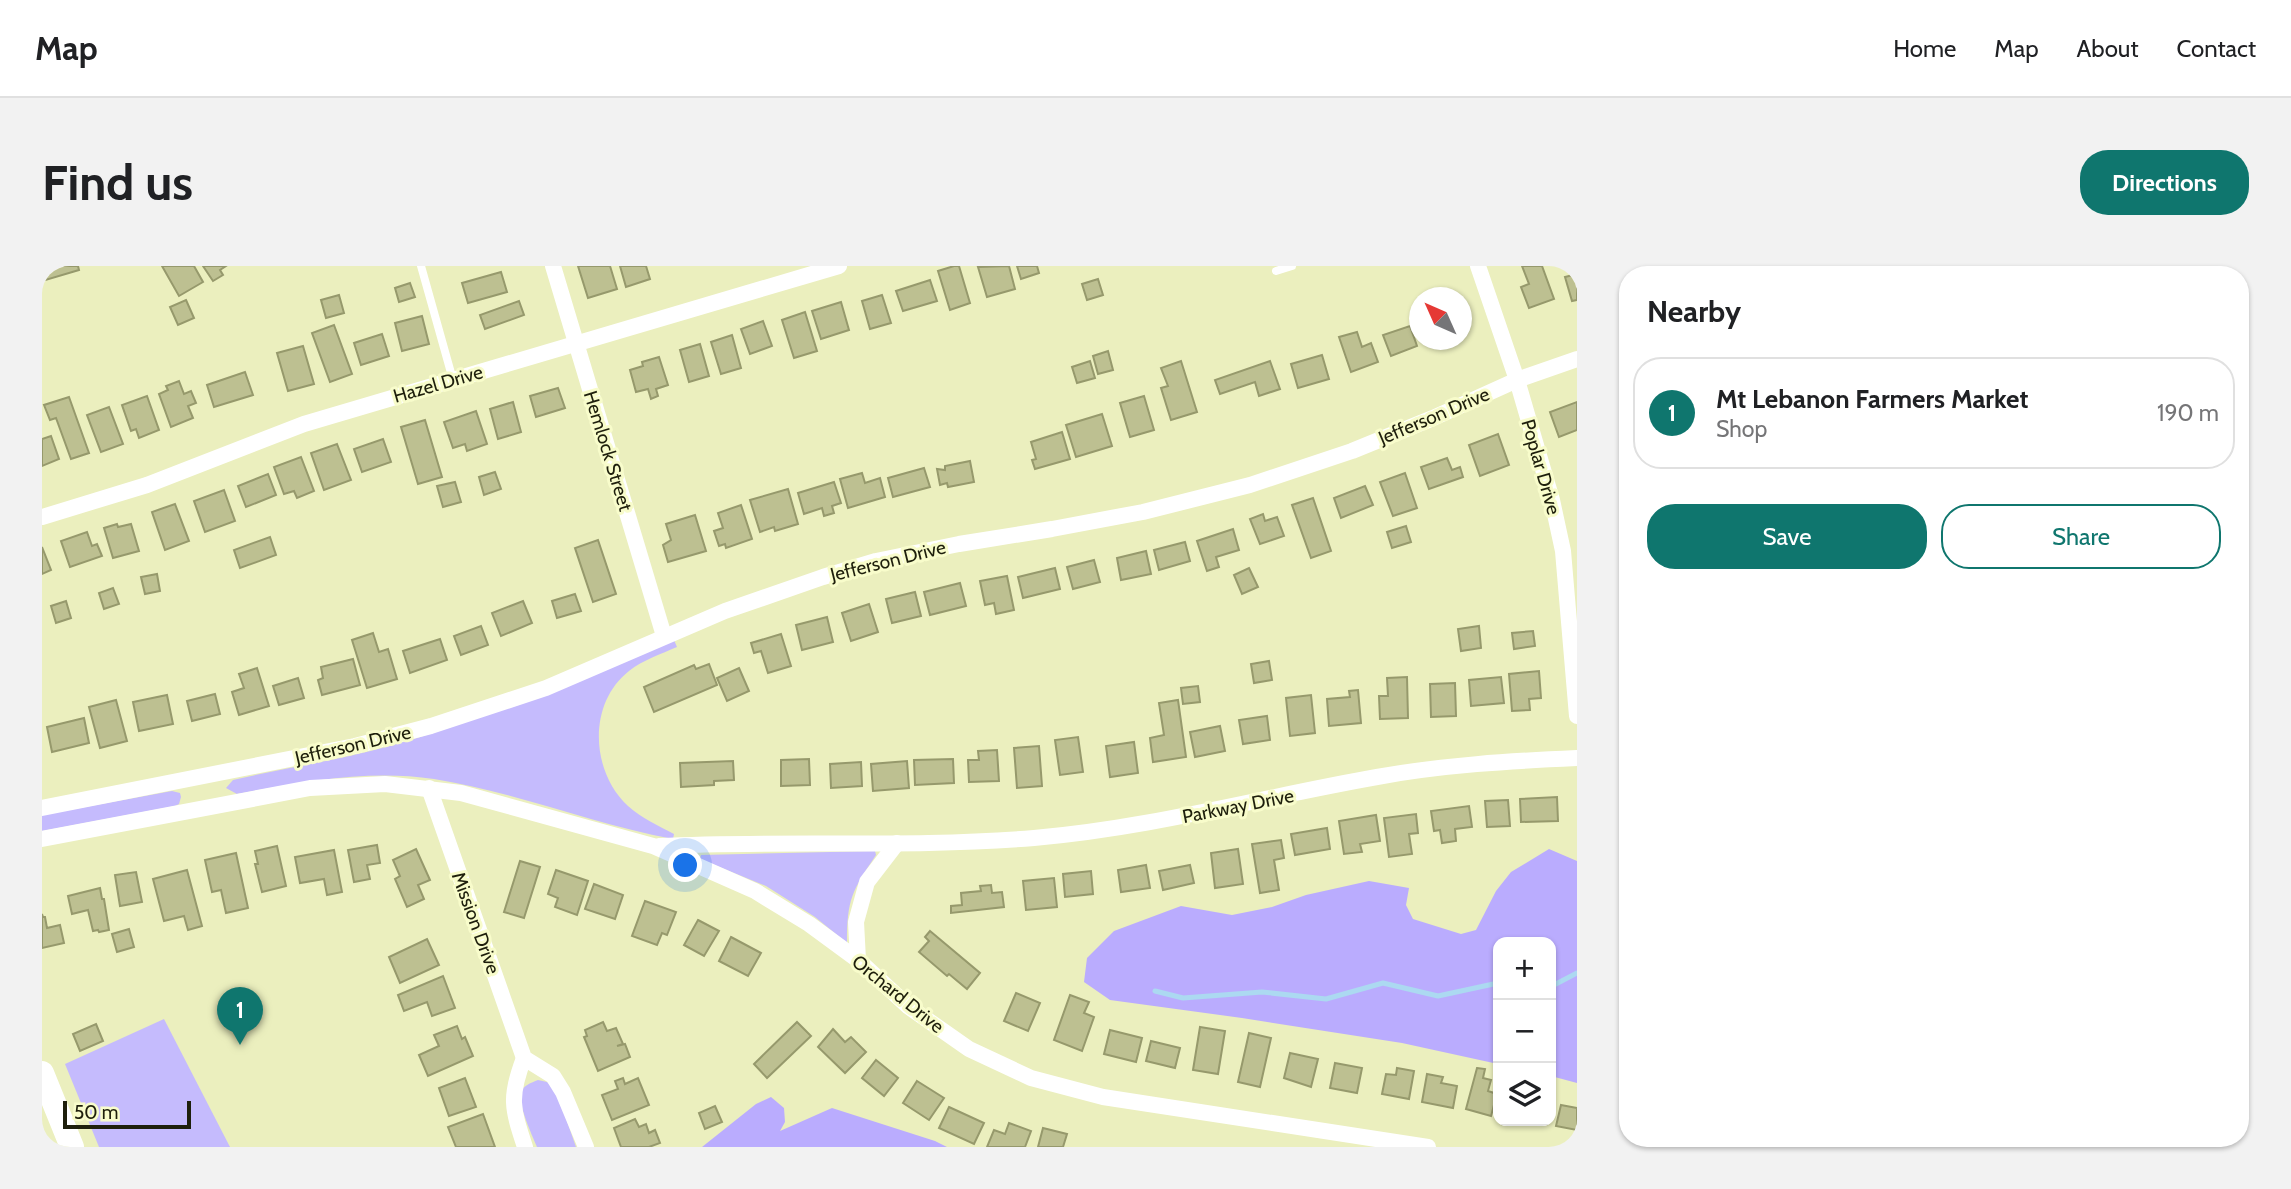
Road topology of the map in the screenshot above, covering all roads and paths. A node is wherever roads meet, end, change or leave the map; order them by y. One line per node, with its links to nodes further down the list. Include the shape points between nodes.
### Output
1 (421, 266): 9 (lane)
2 (553, 266): 7 (street, Hemlock Street)
3 (839, 266): 7 (street, Hazel Drive)
4 (1292, 266): 6 (lane)
5 (1478, 266): 10 (street, Poplar Drive)
6 (1276, 271)
7 (576, 344): 9 (street, Hazel Drive); 12 (street, Hemlock Street)
8 (1577, 359): 10 (street, Jefferson Drive)
9 (453, 380): 11 (street, Hazel Drive, via 304,424 146,485)
10 (1517, 380): 12 (street, Jefferson Drive, via 1352,451 1250,485 1143,512 876,561 767,595); 13 (street, Poplar Drive, via 1563,551)
11 (42, 517)
12 (664, 636): 15 (street, Jefferson Drive, via 546,688 431,726 355,747)
13 (1577, 716)
14 (1577, 758): 20 (street, Parkway Drive, via 1478,763 1377,777 1158,822 1034,838)
15 (202, 777): 17 (street); 18 (street, Jefferson Drive)
16 (429, 788): 17 (street, Jefferson Drive, via 333,786); 21 (street, Orchard Drive); 23 (street, Mission Drive)
17 (208, 807): 19 (street, Jefferson Drive)
18 (42, 808)
19 (42, 839)
20 (897, 843): 21 (street, Parkway Drive); 22 (street, via 867,882 856,922)
21 (653, 846): 22 (street, Orchard Drive, via 755,891)
22 (858, 960): 28 (street, Orchard Drive, via 909,1007 969,1049 1031,1078 1103,1097)
23 (524, 1058): 26 (street, via 514,1083 513,1113); 27 (street, via 553,1076)
24 (42, 1073): 25 (main road)
25 (72, 1147)
26 (525, 1147)
27 (586, 1147)
28 (1429, 1147)

